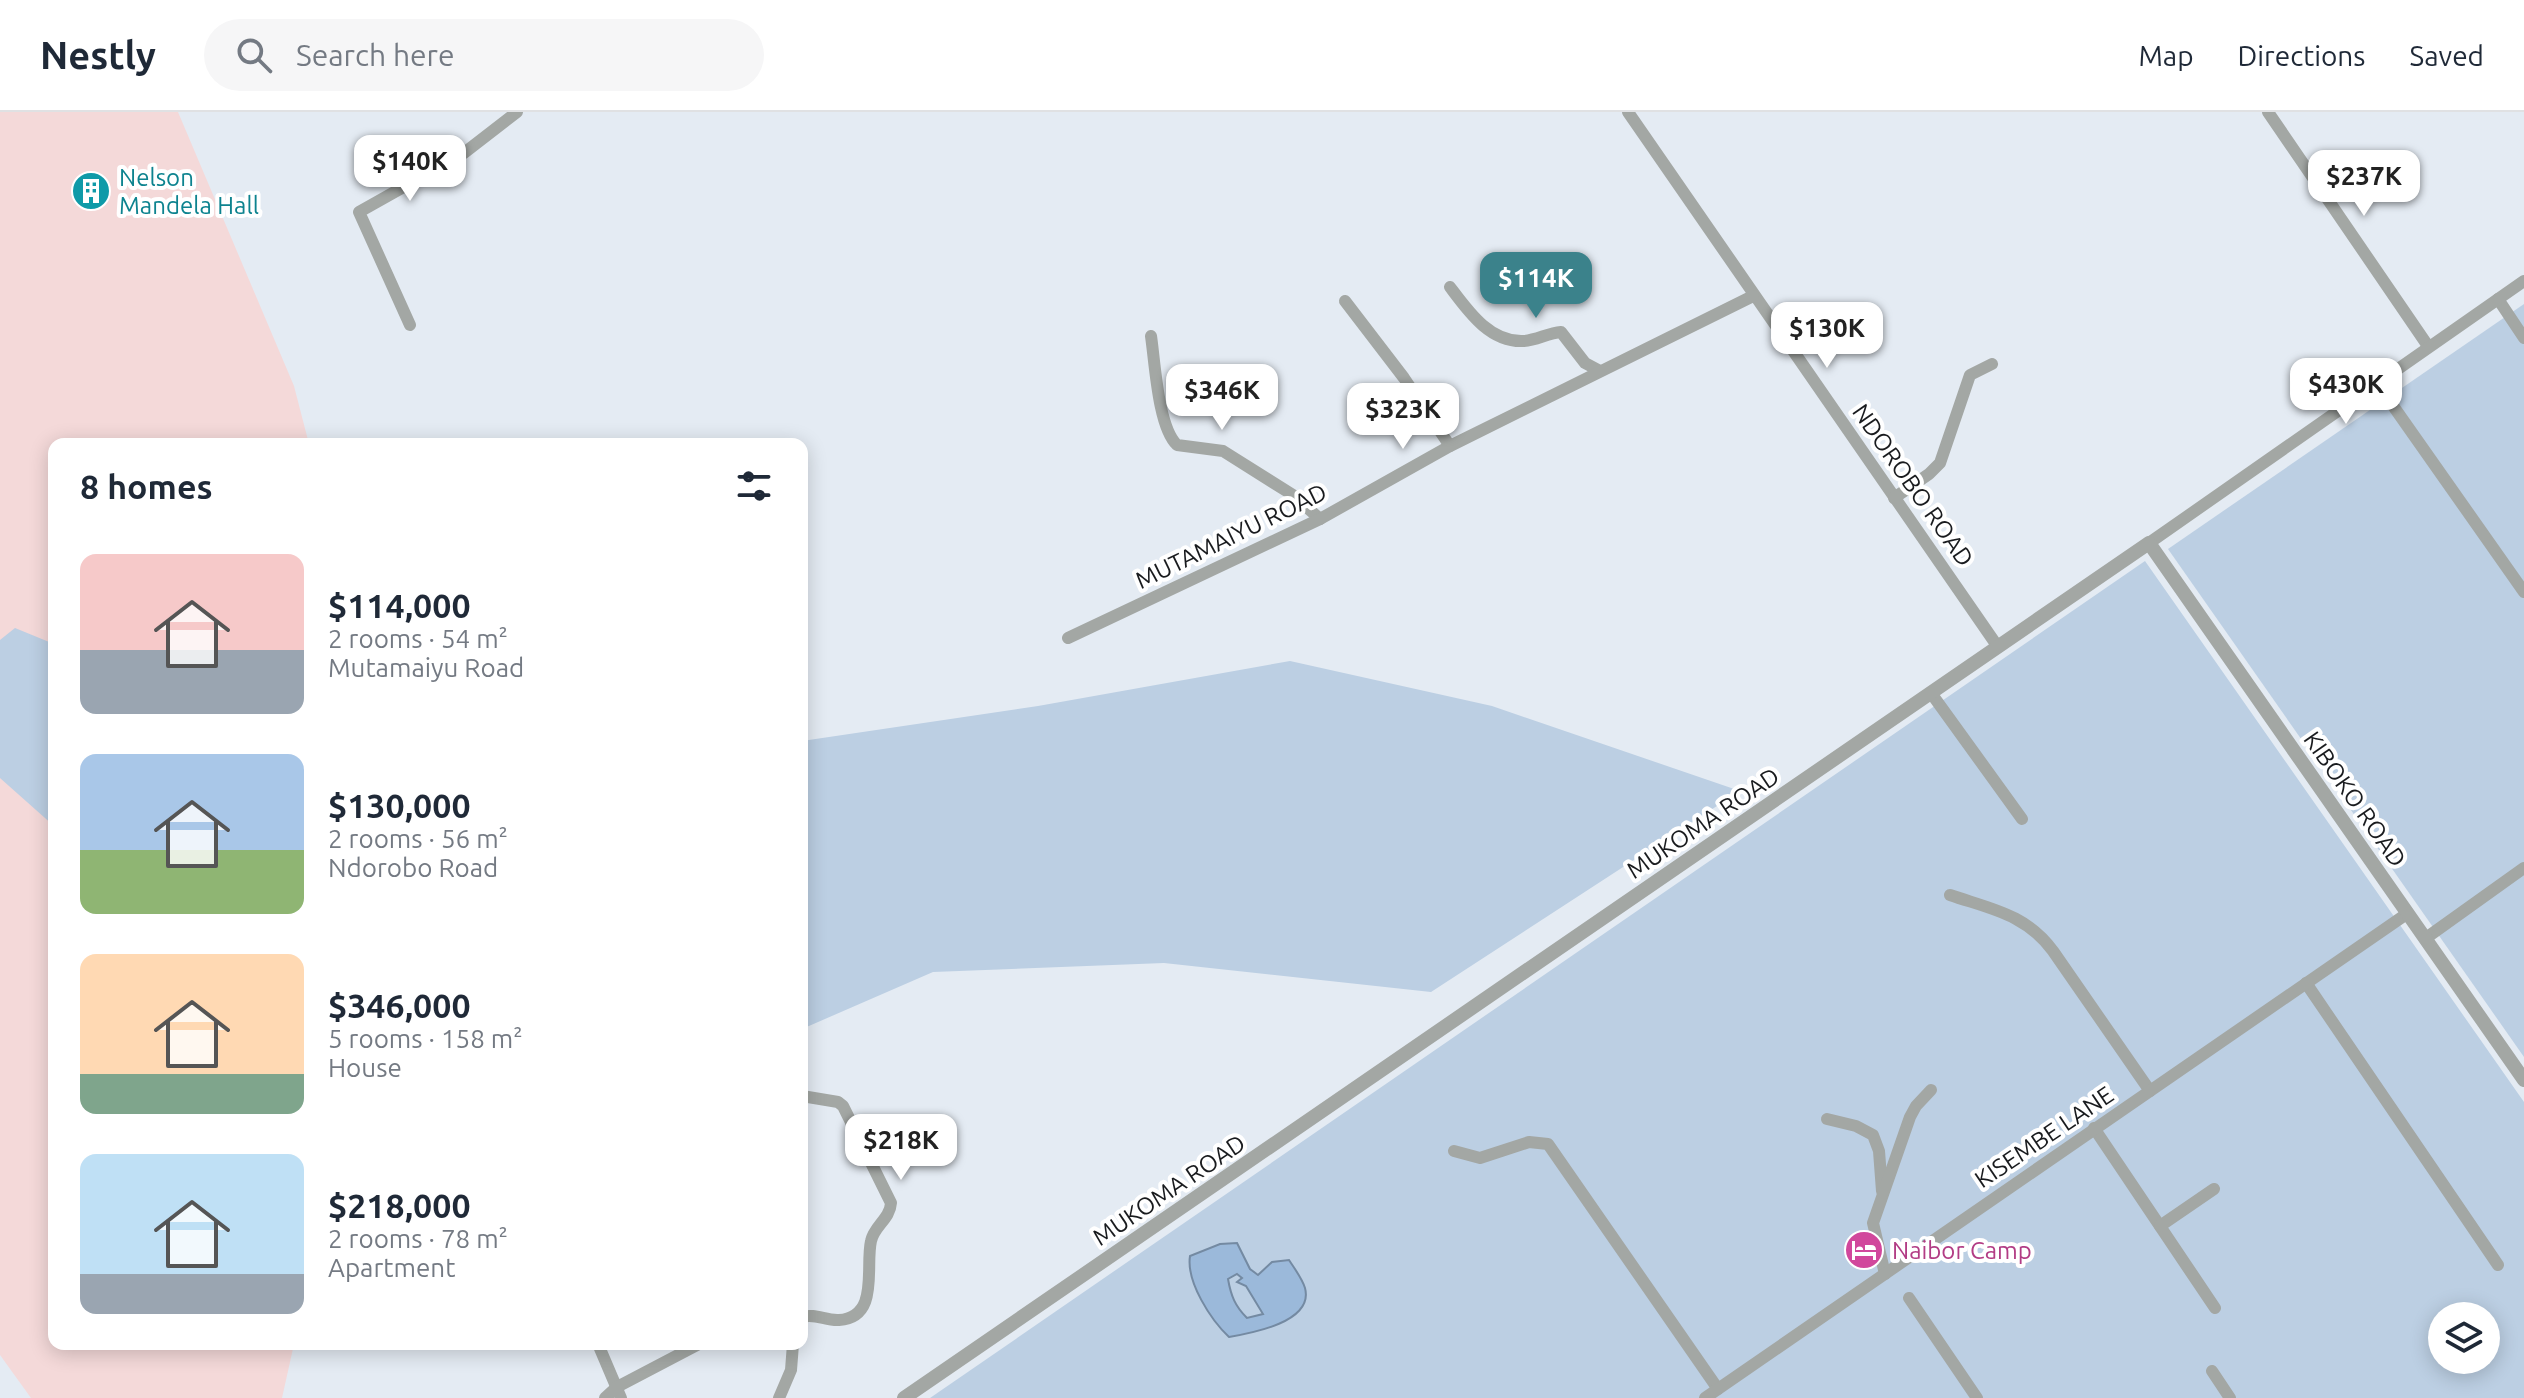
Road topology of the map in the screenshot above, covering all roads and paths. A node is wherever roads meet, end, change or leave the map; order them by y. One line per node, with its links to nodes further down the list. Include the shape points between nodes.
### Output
1 (517, 112): 9 (street, via 464,153 359,212)
2 (1628, 112): 6 (street, NDOROBO ROAD)
3 (2268, 112): 12 (street)
4 (2524, 281): 7 (street, MUKOMA ROAD)
5 (1450, 287): 14 (street, via 1482,325 1498,335 1520,341 1561,332 1585,363)
6 (1753, 296): 14 (street, MUTAMAIYU ROAD); 17 (street, NDOROBO ROAD)
7 (2498, 299): 11 (street); 12 (street, MUKOMA ROAD)
8 (1345, 301): 16 (street)
9 (410, 325)
10 (1151, 336): 18 (street, via 1173,442 1223,451 1293,495)
11 (2524, 338)
12 (2428, 346): 15 (street, MUKOMA ROAD)
13 (1992, 364): 17 (street, via 1970,375 1940,463)
14 (1600, 371): 16 (street, MUTAMAIYU ROAD)
15 (2377, 383): 19 (street, MUKOMA ROAD); 20 (street)
16 (1450, 446): 18 (street, MUTAMAIYU ROAD)
17 (1894, 498): 22 (street, NDOROBO ROAD)
18 (1320, 519): 21 (street, MUTAMAIYU ROAD)
19 (2149, 543): 22 (street, MUKOMA ROAD); 27 (street, KIBOKO ROAD)
20 (2524, 592)
21 (1068, 638)
22 (1998, 647): 23 (street, MUKOMA ROAD)
23 (1931, 693): 24 (street); 53 (street, MUKOMA ROAD)
24 (2022, 819)
25 (2524, 868): 28 (street)
26 (1950, 895): 32 (street, via 2035,929)
27 (2408, 913): 28 (street, KIBOKO ROAD); 29 (street, KISEMBE LANE)
28 (2426, 938): 30 (street, KIBOKO ROAD)
29 (2306, 983): 32 (street, KISEMBE LANE); 40 (street)
30 (2524, 1080)
31 (1931, 1090): 38 (street, via 1910,1117)
32 (2150, 1091): 35 (street, KISEMBE LANE)
33 (808, 1097): 44 (street, via 843,1106 891,1203 871,1237 869,1291 858,1313 837,1320)
34 (1827, 1119): 38 (street, via 1873,1135)
35 (2094, 1128): 39 (street); 41 (street, KISEMBE LANE)
36 (1454, 1151): 49 (street, via 1480,1158 1529,1142 1548,1144)
37 (2214, 1189): 39 (street)
38 (1882, 1194): 41 (street, via 1872,1228)
39 (2160, 1226): 43 (street)
40 (2498, 1265)
41 (1885, 1274): 49 (street, KISEMBE LANE)
42 (1909, 1298): 55 (street)
43 (2215, 1308)
44 (808, 1315)
45 (601, 1350): 50 (street)
46 (689, 1350): 50 (street)
47 (793, 1350): 52 (street)
48 (2212, 1371): 56 (street)
49 (1718, 1389): 54 (street, KISEMBE LANE)
50 (619, 1392): 51 (street)
51 (605, 1398)
52 (779, 1398)
53 (904, 1398)
54 (1705, 1398)
55 (1977, 1398)
56 (2230, 1398)

